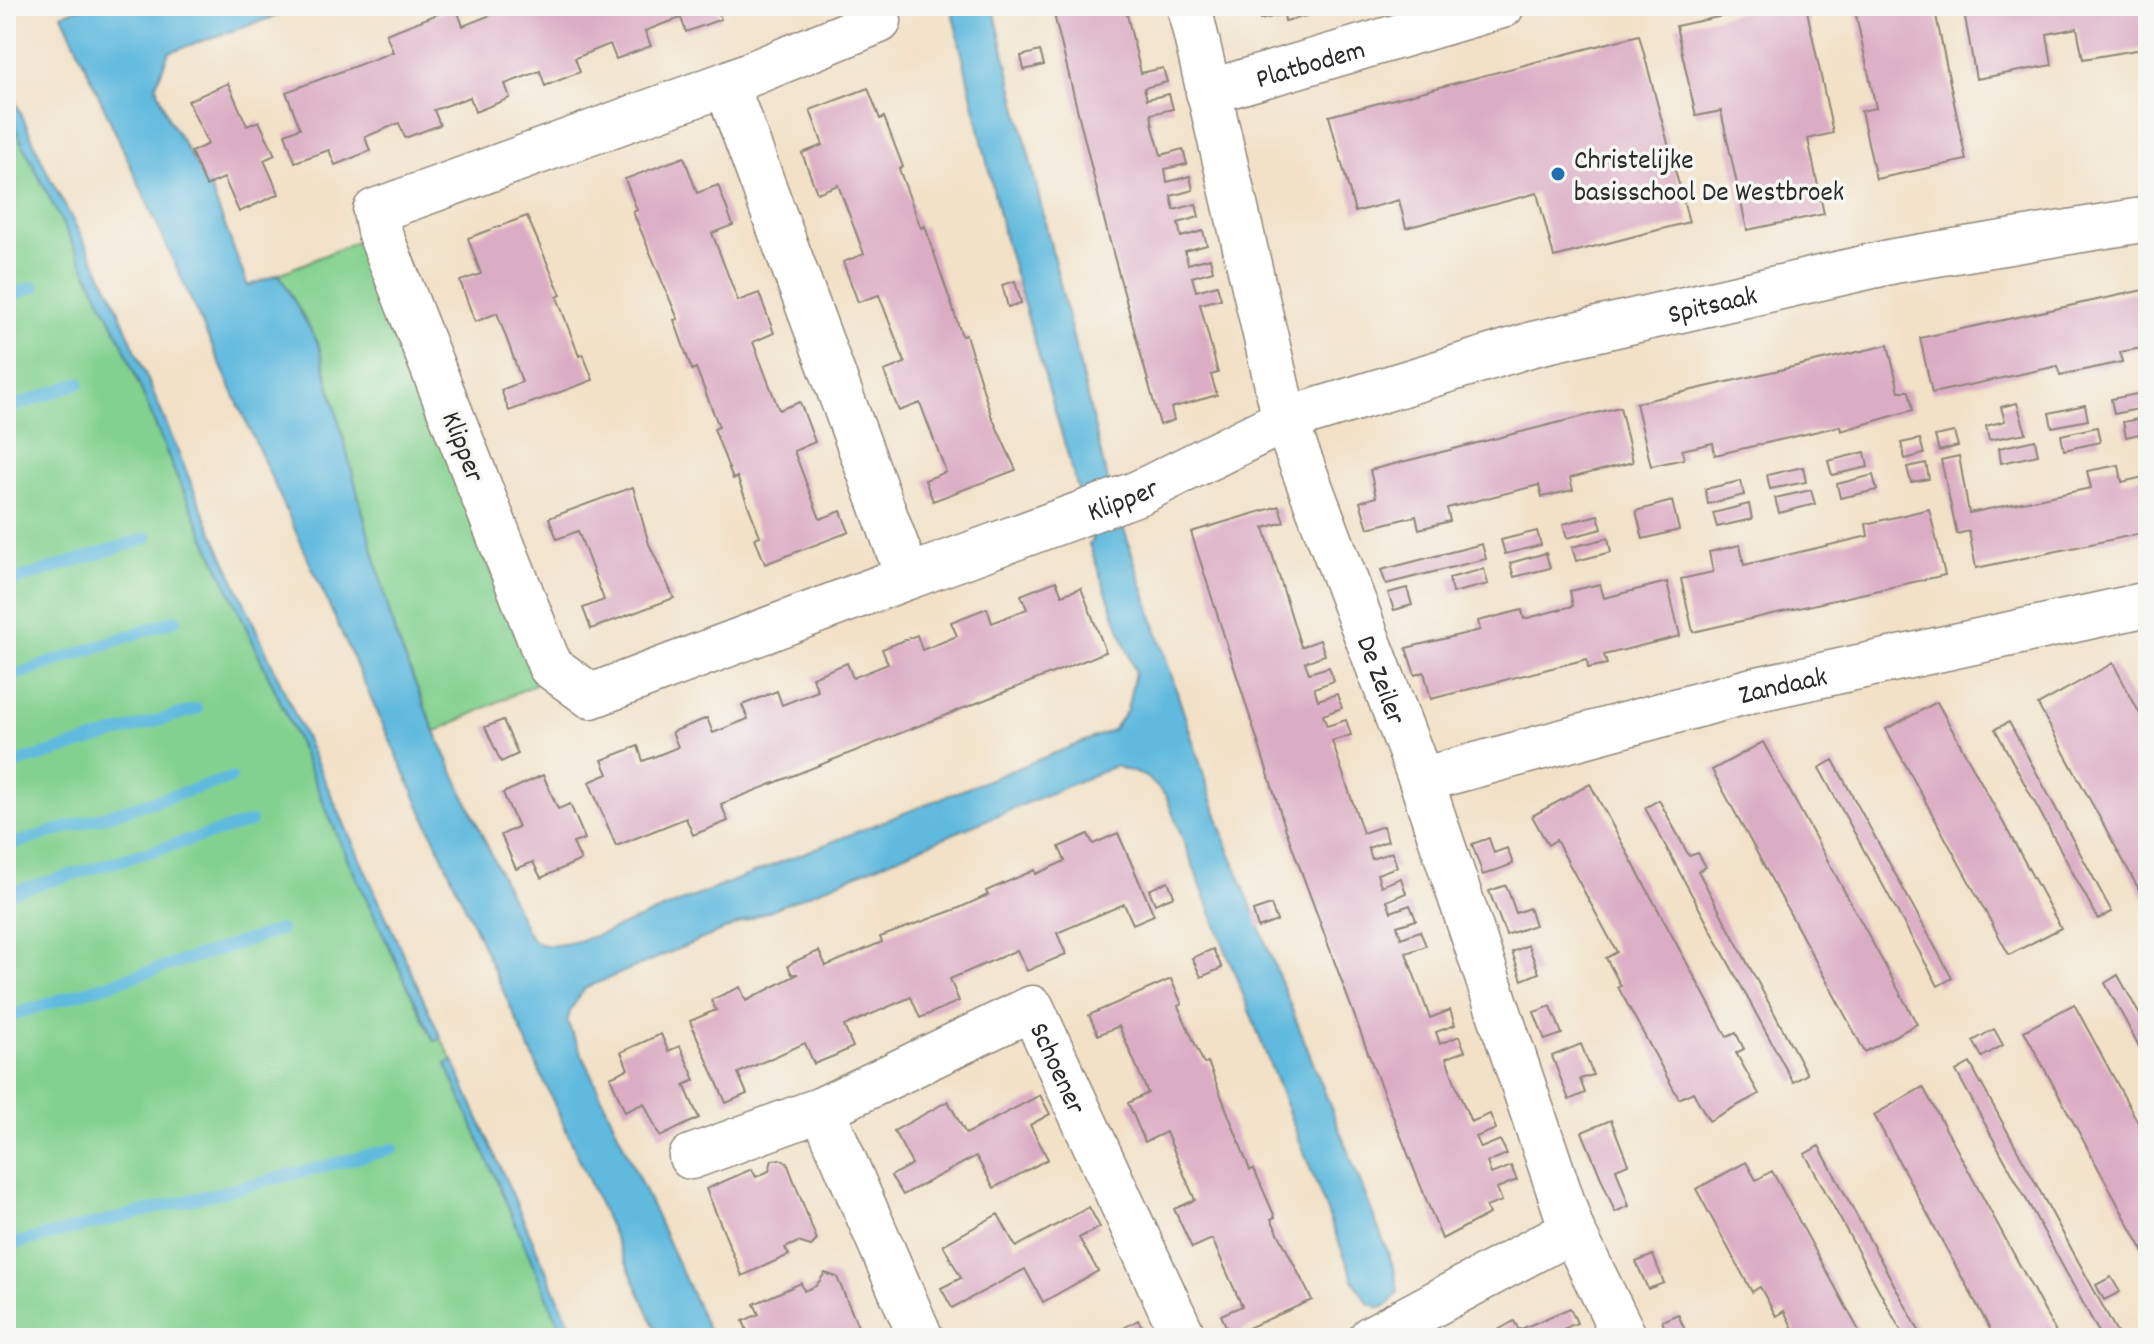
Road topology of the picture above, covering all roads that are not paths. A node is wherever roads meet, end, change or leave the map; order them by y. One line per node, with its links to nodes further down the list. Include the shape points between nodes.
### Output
1 (1189, 6): 5 (street, De Zeiler)
2 (1502, 6): 5 (street, Platbodem)
3 (879, 21): 4 (street, Klipper)
4 (726, 84): 8 (street); 8 (street, Klipper, via 375,211 379,231 550,666 591,696)
5 (1208, 92): 7 (street, De Zeiler)
6 (2148, 219): 7 (street, Spitsaak, via 1894,261 1548,340)
7 (1285, 420): 8 (street, Klipper, via 1138,493); 10 (street, De Zeiler)
8 (908, 577)
9 (2148, 604): 10 (street, Zandaak, via 1753,690)
10 (1421, 780): 13 (street, De Zeiler)
11 (822, 1109): 12 (street, Schoener); 14 (street); 15 (street, Schoener, via 1032,1008)
12 (691, 1157)
13 (1572, 1230): 16 (street); 17 (street, De Zeiler)
14 (921, 1338)
15 (1184, 1338)
16 (1371, 1338)
17 (1625, 1338)

